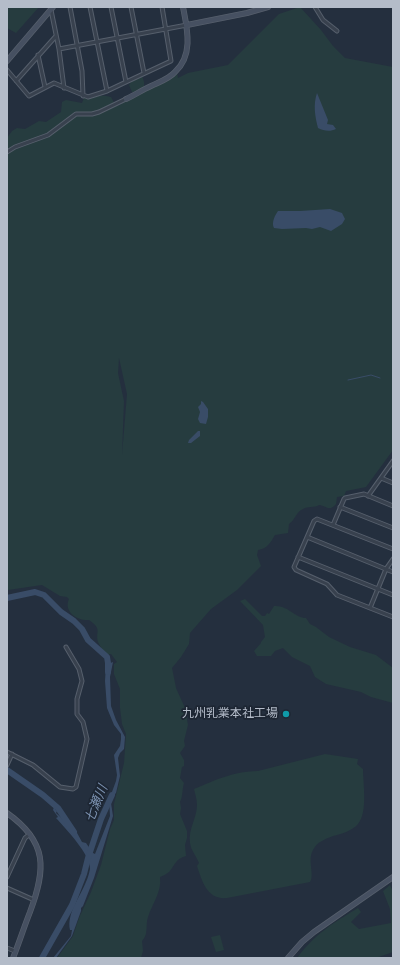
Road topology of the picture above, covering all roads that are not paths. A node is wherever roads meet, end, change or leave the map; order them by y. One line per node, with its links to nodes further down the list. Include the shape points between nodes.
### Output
1 (70, 7): 19 (street)
2 (90, 7): 18 (street)
3 (111, 7): 17 (street)
4 (131, 7): 15 (street)
5 (162, 7): 13 (street)
6 (183, 7): 12 (street)
7 (246, 7): 11 (street)
8 (268, 7): 11 (street)
9 (315, 7): 14 (street, via 323,20)
10 (52, 9): 16 (street); 22 (street)
11 (248, 13): 12 (street)
12 (187, 26): 13 (street); 31 (street, via 188,46 179,68 169,77)
13 (166, 29): 15 (street); 24 (street, via 171,61)
14 (337, 31)
15 (136, 35): 17 (street); 24 (street)
16 (56, 36): 20 (street); 21 (street)
17 (117, 38): 18 (street); 26 (street)
18 (97, 42): 19 (street); 29 (street)
19 (78, 46): 20 (street); 30 (street)
20 (59, 49): 28 (street)
21 (38, 55): 25 (street); 27 (street)
22 (7, 61)
23 (7, 70): 25 (street)
24 (144, 73): 26 (street)
25 (16, 81): 27 (street, via 29,96)
26 (126, 82): 29 (street)
27 (45, 87): 28 (street, via 54,83)
28 (64, 88): 30 (street)
29 (107, 91): 30 (street, via 88,98)
30 (83, 96)
31 (126, 99): 32 (street, via 92,114 76,114 48,135)
32 (7, 152)
33 (393, 462): 34 (street)
34 (380, 478): 35 (street); 36 (street)
35 (393, 483)
36 (368, 496): 37 (street); 38 (street, via 360,494 345,498)
37 (393, 506)
38 (340, 507): 39 (street); 40 (street)
39 (333, 525): 41 (street, via 315,519); 42 (street)
40 (393, 528)
41 (307, 537): 43 (street); 45 (street)
42 (393, 549)
43 (298, 557): 47 (street); 49 (street, via 294,567 296,570 326,584 337,595)
44 (393, 559): 45 (street)
45 (386, 569): 46 (street); 47 (street)
46 (393, 572)
47 (378, 589): 48 (street); 49 (street)
48 (393, 595)
49 (370, 608): 50 (street)
50 (393, 617)
51 (66, 647): 53 (street, via 79,669 82,680 77,699 77,714 83,722 87,739 76,787 60,788 33,765)
52 (7, 752): 53 (street)
53 (12, 754): 54 (street)
54 (7, 765)
55 (7, 813): 56 (street)
56 (30, 834): 57 (street, via 25,838); 60 (street, via 37,847 41,864 40,881)
57 (7, 877)
58 (393, 877): 64 (street, via 314,932)
59 (7, 888): 60 (street)
60 (34, 900): 62 (street)
61 (7, 948): 62 (street)
62 (15, 951): 63 (street)
63 (13, 958)
64 (288, 958)

